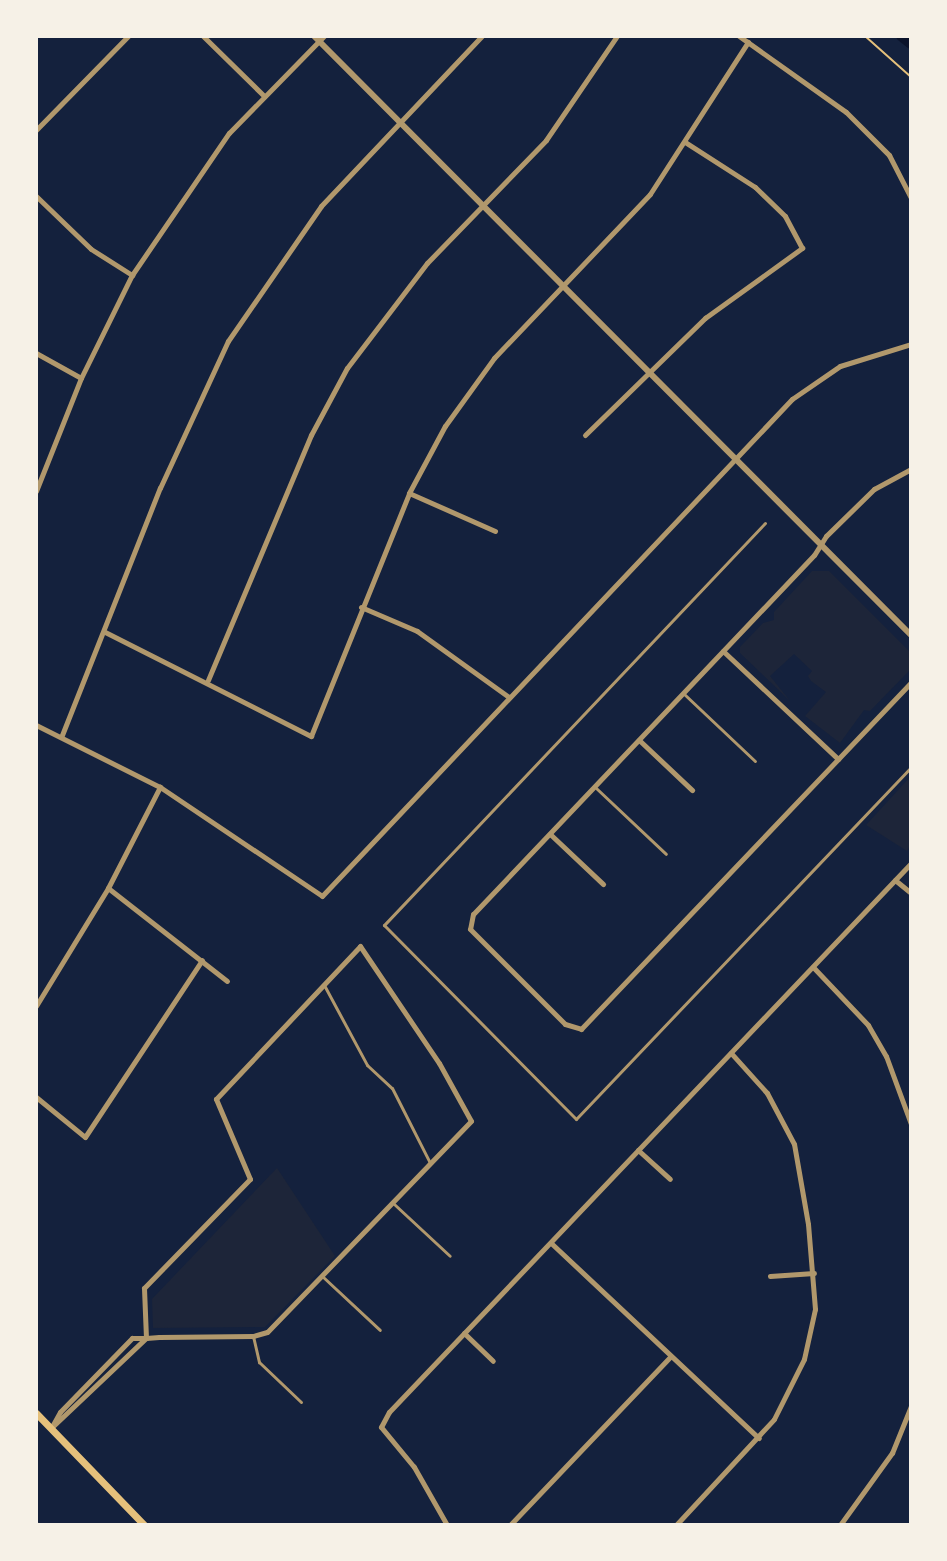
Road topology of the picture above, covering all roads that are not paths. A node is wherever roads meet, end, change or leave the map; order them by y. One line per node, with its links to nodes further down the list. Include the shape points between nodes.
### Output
1 (128, 36): 10 (street)
2 (203, 36): 8 (street)
3 (482, 36): 9 (street)
4 (617, 36): 14 (street, via 546,140)
5 (739, 36): 7 (street)
6 (319, 38): 8 (street); 9 (street)
7 (748, 42): 11 (street); 13 (street, via 846,112 889,155)
8 (264, 96): 15 (street, via 187,190)
9 (400, 123): 14 (street); 30 (street, via 321,206 228,341 160,488)
10 (36, 130)
11 (685, 142): 16 (street, via 650,194); 19 (street, via 755,187 785,216 802,248 705,318)
12 (36, 196): 15 (street, via 91,249)
13 (911, 198)
14 (482, 205): 16 (street); 33 (street, via 400,294 347,368 311,435)
15 (132, 275): 20 (street)
16 (562, 285): 19 (street); 25 (street, via 494,358 445,426)
17 (911, 344): 22 (street, via 840,366 792,399)
18 (36, 353): 20 (street)
19 (647, 372): 21 (street); 22 (street)
20 (81, 378): 24 (street)
21 (585, 435)
22 (732, 457): 28 (street); 36 (street)
23 (911, 469): 28 (street, via 874,489)
24 (36, 491)
25 (409, 493): 27 (street); 29 (street)
26 (765, 523): 42 (lane, via 384,925 576,1119)
27 (495, 531)
28 (821, 545): 31 (street); 32 (street)
29 (361, 607): 33 (street, via 311,736); 36 (street, via 438,644)
30 (105, 632): 33 (street); 38 (street)
31 (911, 635)
32 (723, 651): 35 (street); 40 (street)
33 (208, 680)
34 (911, 683): 40 (street)
35 (683, 693): 39 (street); 41 (lane)
36 (509, 697): 43 (street, via 322,896)
37 (36, 725): 38 (street)
38 (62, 735): 43 (street)
39 (639, 740): 44 (street); 45 (street)
40 (838, 759): 46 (street, via 581,1029 565,1024 468,923)
41 (755, 761)
42 (911, 767)
43 (160, 787): 51 (street)
44 (595, 787): 46 (street); 47 (lane)
45 (692, 790)
46 (550, 834): 50 (street)
47 (666, 854)
48 (911, 863): 49 (street)
49 (895, 880): 52 (street); 54 (street)
50 (603, 884)
51 (108, 888): 53 (street); 57 (street)
52 (911, 893)
53 (202, 960): 55 (street); 59 (street, via 85,1137)
54 (813, 967): 58 (street); 60 (street, via 851,1003 874,1035)
55 (227, 981)
56 (324, 985): 62 (lane, via 367,1065 392,1088); 62 (street, via 360,946 439,1063 471,1121); 73 (street, via 216,1099 250,1179 144,1288)
57 (36, 1006)
58 (731, 1053): 61 (street); 67 (street, via 767,1093 794,1144)
59 (36, 1097)
60 (911, 1124)
61 (638, 1150): 63 (street); 65 (street)
62 (430, 1163): 64 (street)
63 (670, 1179)
64 (393, 1202): 66 (lane); 68 (street)
65 (551, 1243): 71 (street); 74 (street)
66 (450, 1256)
67 (814, 1273): 69 (street); 80 (street, via 815,1309 804,1359)
68 (322, 1276): 70 (lane); 72 (street, via 267,1332)
69 (770, 1276)
70 (380, 1330)
71 (464, 1333): 75 (street); 82 (street, via 381,1427 414,1467)
72 (253, 1336): 73 (street); 76 (lane, via 259,1362)
73 (146, 1338): 79 (street)
74 (671, 1356): 80 (street); 83 (street)
75 (493, 1361)
76 (301, 1402)
77 (911, 1406): 85 (street, via 892,1453)
78 (36, 1413): 79 (main road)
79 (51, 1428): 81 (main road)
80 (759, 1438): 84 (street)
81 (144, 1525)
82 (447, 1525)
83 (510, 1525)
84 (676, 1525)
85 (840, 1525)

